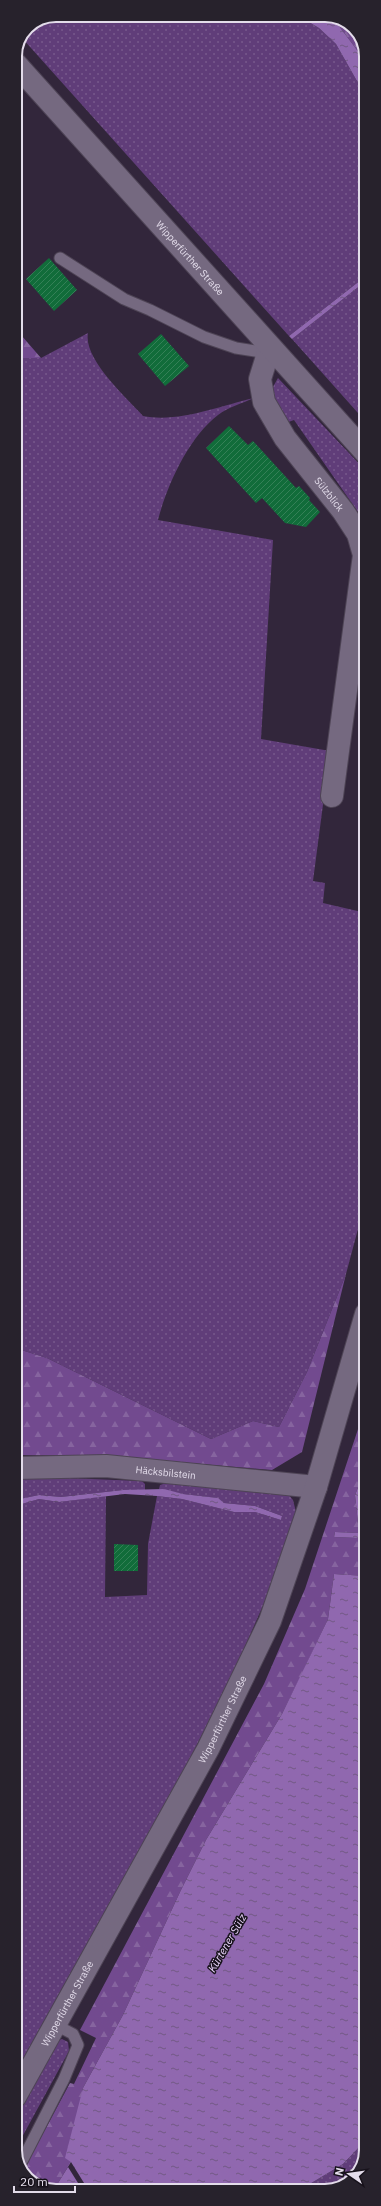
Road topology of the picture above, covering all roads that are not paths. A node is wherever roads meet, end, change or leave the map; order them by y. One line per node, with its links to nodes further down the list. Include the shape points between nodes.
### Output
1 (22, 71): 3 (main road, Wipperfürther Straße)
2 (60, 258): 3 (lane, via 124,299 204,338 236,348)
3 (269, 350): 4 (main road, Wipperfürther Straße); 5 (main road, Sülzblick, via 260,379 264,402 285,438 343,511)
4 (359, 446)
5 (359, 538)
6 (359, 593): 7 (main road, Sülzblick)
7 (332, 796)
8 (359, 1338): 10 (main road, Wipperfürther Straße)
9 (22, 1468): 10 (main road, Häcksbilstein, via 106,1466)
10 (316, 1487): 11 (main road, Wipperfürther Straße, via 270,1621 208,1749)
11 (56, 2025): 12 (main road, Wipperfürther Straße); 13 (lane, via 73,2034 78,2045 64,2080)
12 (22, 2085)
13 (23, 2159)

